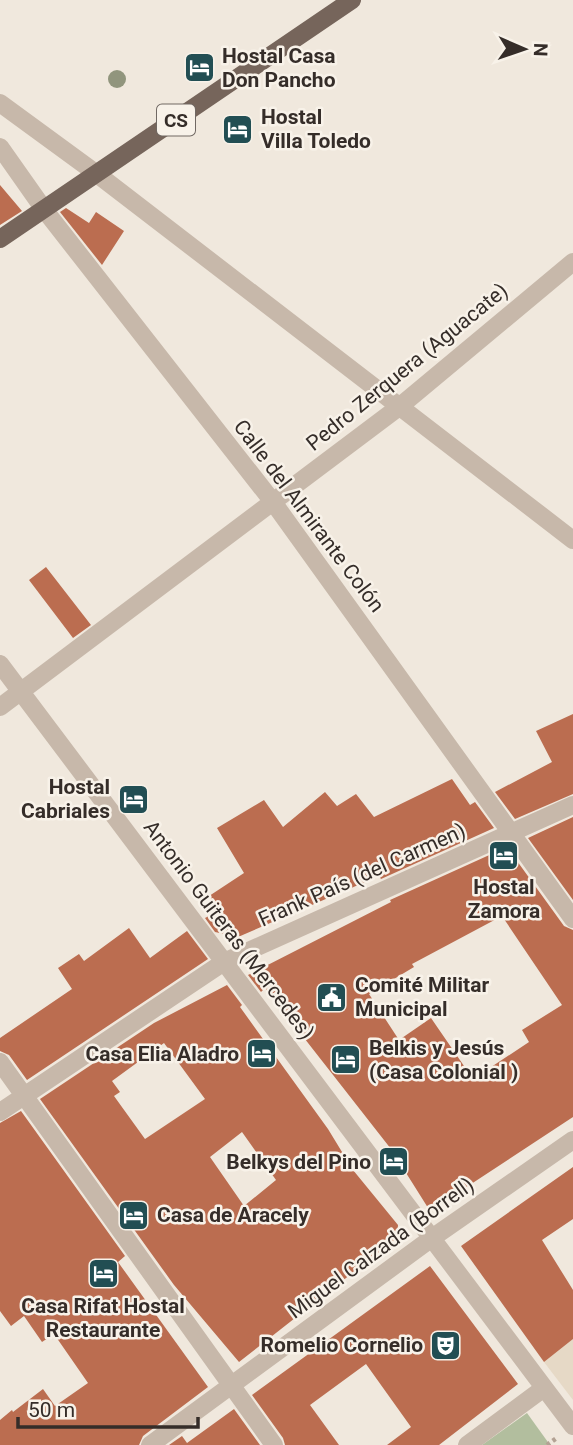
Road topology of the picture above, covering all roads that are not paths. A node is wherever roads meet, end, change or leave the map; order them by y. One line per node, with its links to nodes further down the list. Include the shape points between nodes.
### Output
1 (352, 0): 4 (main road, CS)
2 (0, 103): 4 (street)
3 (0, 147): 5 (street, Calle del Almirante Colón)
4 (97, 174): 5 (main road, CS); 8 (street)
5 (43, 208): 6 (main road, CS); 9 (street, Calle del Almirante Colón)
6 (0, 239)
7 (573, 262): 8 (street, Pedro Zerquera (Aguacate))
8 (399, 407): 9 (street, Pedro Zerquera (Aguacate)); 10 (street)
9 (273, 502): 12 (street, Pedro Zerquera (Aguacate)); 15 (street, Calle del Almirante Colón)
10 (573, 540)
11 (0, 664): 12 (street, Antonio Guiteras (Mercedes))
12 (22, 692): 13 (street, Pedro Zerquera (Aguacate)); 17 (street, Antonio Guiteras (Mercedes))
13 (0, 707)
14 (573, 805): 15 (street, Frank País (del Carmen))
15 (511, 832): 16 (street, Calle del Almirante Colón); 17 (street, Frank País (del Carmen))
16 (573, 919)
17 (224, 962): 19 (street, Frank País (del Carmen)); 22 (street, Antonio Guiteras (Mercedes))
18 (0, 1062): 19 (street)
19 (24, 1094): 20 (street, Frank País (del Carmen)); 23 (street)
20 (0, 1112)
21 (573, 1140): 22 (street, Miguel Calzada (Borrell))
22 (432, 1238): 23 (street, Miguel Calzada (Borrell)); 24 (street, Antonio Guiteras (Mercedes))
23 (230, 1387): 26 (street, Miguel Calzada (Borrell)); 27 (street)
24 (544, 1388): 25 (street, Antonio Guiteras (Mercedes)); 28 (street)
25 (573, 1426)
26 (150, 1445)
27 (274, 1445)
28 (467, 1445)

